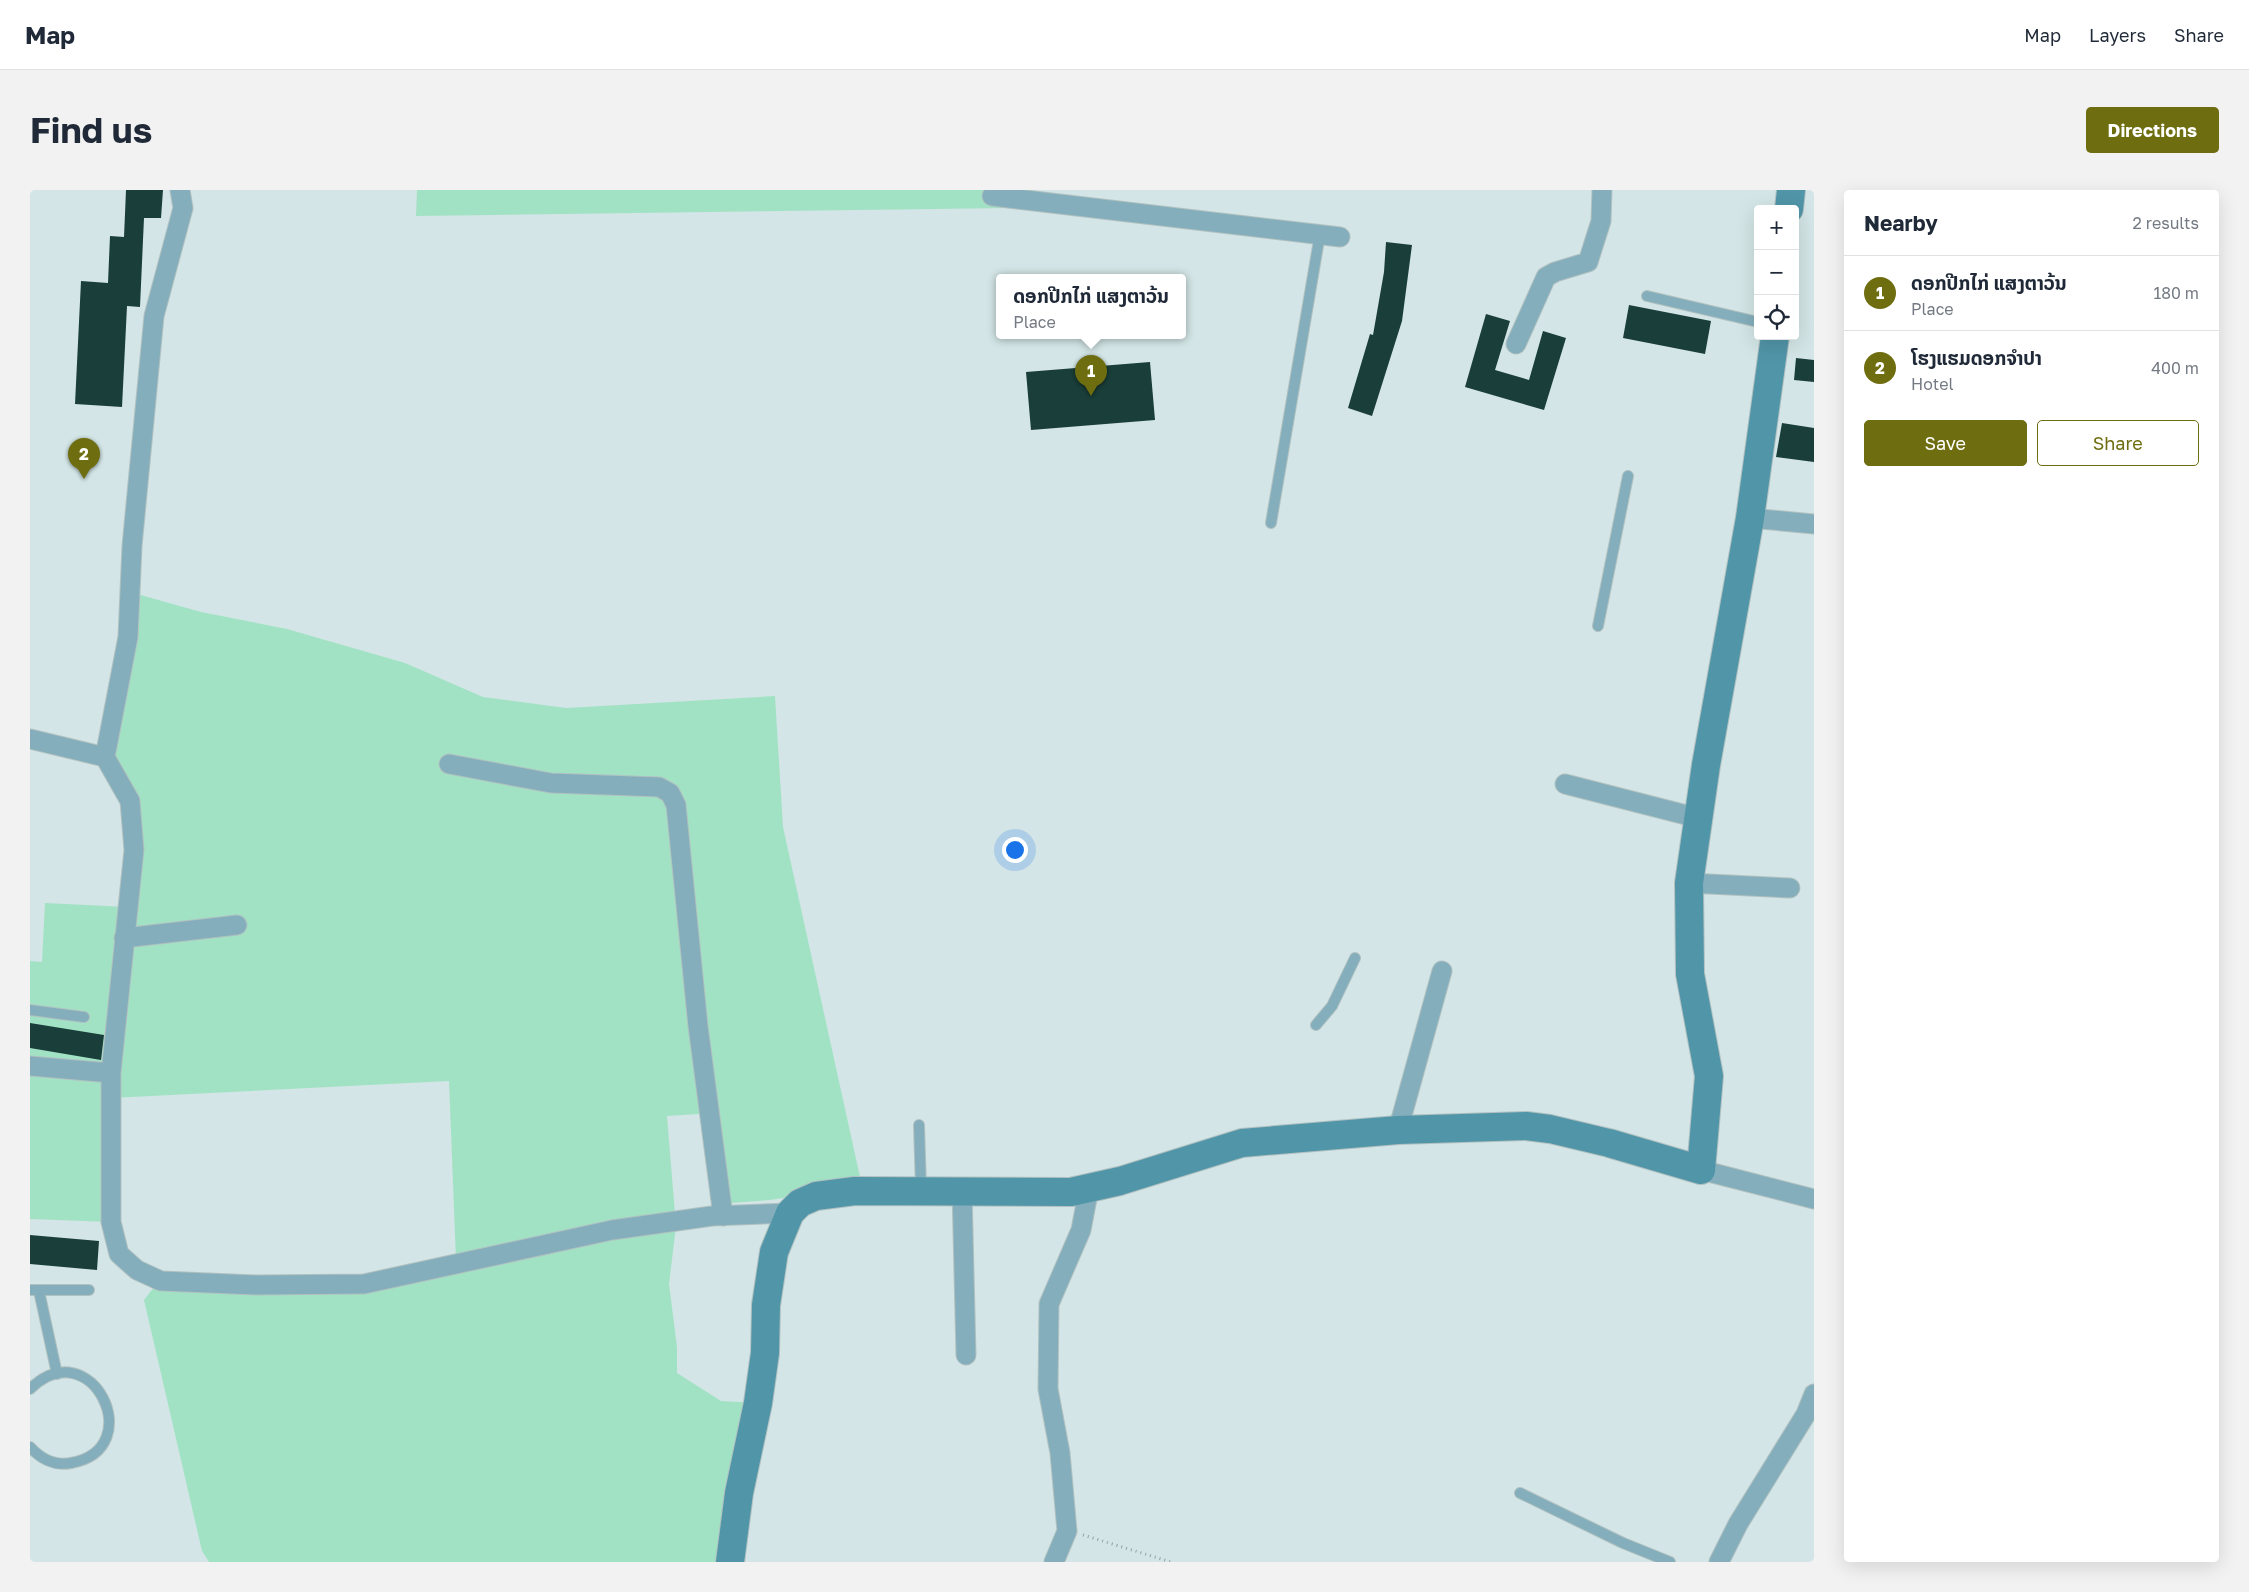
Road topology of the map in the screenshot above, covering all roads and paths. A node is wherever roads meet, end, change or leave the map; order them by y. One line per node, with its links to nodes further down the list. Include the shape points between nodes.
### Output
1 (180, 190): 18 (street, via 183,208 154,316 132,546 128,637)
2 (1602, 190): 11 (street, via 1601,221 1588,262 1546,277)
3 (1791, 190): 5 (street)
4 (993, 198): 6 (street)
5 (1789, 205)
6 (1320, 234): 7 (street); 14 (lane)
7 (1340, 237)
8 (1647, 296): 9 (lane)
9 (1754, 321)
10 (1774, 340): 13 (street)
11 (1516, 344)
12 (1628, 476): 16 (lane)
13 (1750, 518): 15 (street); 21 (street)
14 (1271, 523)
15 (1814, 524)
16 (1598, 626)
17 (30, 739): 18 (street)
18 (105, 757): 25 (street, via 130,801 134,850)
19 (449, 764): 41 (street, via 551,783 659,787 670,793 676,805 698,1026)
20 (1565, 784): 21 (street)
21 (1698, 818): 22 (street)
22 (1689, 883): 23 (street); 35 (street, via 1690,974 1709,1076)
23 (1790, 888)
24 (237, 925): 25 (street)
25 (124, 938): 32 (street)
26 (1355, 958): 30 (lane, via 1332,1006)
27 (1442, 971): 34 (street)
28 (30, 1010): 29 (lane)
29 (84, 1017)
30 (1316, 1025)
31 (30, 1066): 32 (street)
32 (111, 1073): 41 (street, via 111,1222 119,1254 137,1270 161,1281 364,1284 612,1230)
33 (919, 1125): 38 (lane)
34 (1398, 1130): 35 (street, via 1526,1126 1550,1129); 36 (street, via 1242,1143)
35 (1701, 1170): 39 (street)
36 (1089, 1188): 37 (street, via 1071,1192); 50 (street, via 1081,1230 1049,1304 1048,1389 1060,1453)
37 (962, 1190): 38 (street); 44 (street)
38 (921, 1191): 40 (street, via 855,1191 816,1196 800,1203)
39 (1814, 1199)
40 (790, 1213): 41 (street); 51 (street, via 774,1252 758,1403 739,1493)
41 (724, 1216)
42 (35, 1290): 43 (lane); 45 (lane)
43 (89, 1290)
44 (966, 1355)
45 (56, 1374): 46 (lane, via 42,1379); 48 (lane, via 85,1378 97,1387 110,1414 108,1429 93,1454 80,1462 50,1462)
46 (30, 1389)
47 (1814, 1394): 55 (street, via 1806,1414 1738,1524)
48 (30, 1447)
49 (1520, 1493): 54 (lane)
50 (1067, 1530): 52 (street); 53 (path)
51 (730, 1562)
52 (1054, 1562)
53 (1171, 1562)
54 (1670, 1562)
55 (1719, 1562)

